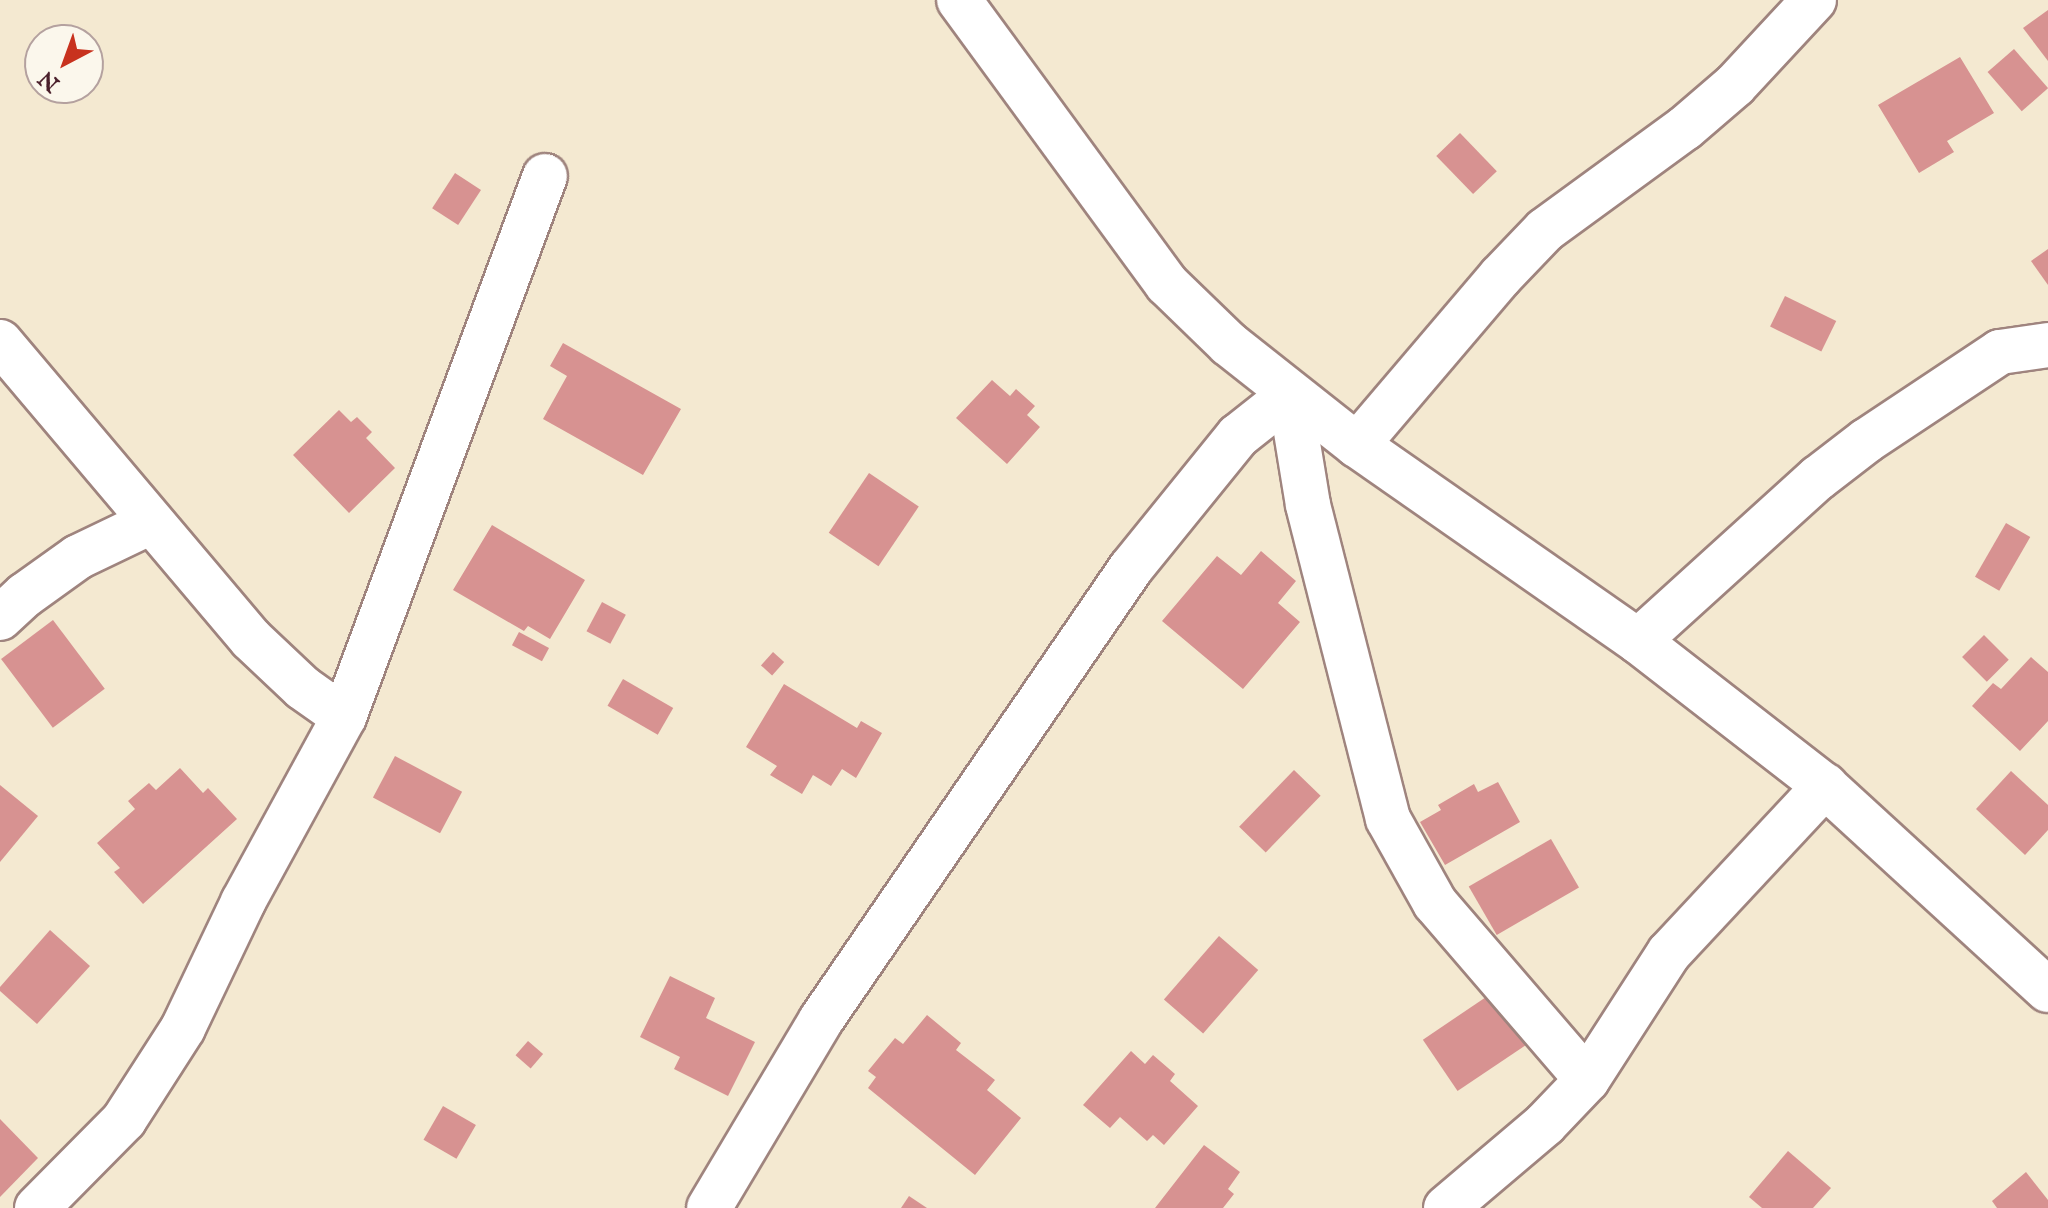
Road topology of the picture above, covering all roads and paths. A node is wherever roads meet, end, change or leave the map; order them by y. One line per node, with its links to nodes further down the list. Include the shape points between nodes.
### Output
1 (959, 0): 6 (street, via 1167,284)
2 (1814, 0): 7 (street, via 1735,85 1685,128 1545,230)
3 (545, 176): 11 (street)
4 (0, 342): 8 (street)
5 (2048, 345): 10 (street, via 2000,352 1866,441)
6 (1290, 395): 7 (street); 14 (street, via 1308,505 1388,819 1435,903); 16 (street, via 1238,436 1131,568 821,1020)
7 (1357, 445): 10 (street)
8 (151, 522): 9 (street, via 78,557); 11 (street, via 251,639 303,688)
9 (0, 618)
10 (1638, 641): 12 (street)
11 (344, 717): 15 (street, via 243,902 183,1028 124,1120)
12 (1825, 786): 13 (street); 14 (street, via 1669,953)
13 (2048, 990)
14 (1587, 1080): 17 (street, via 1545,1124)
15 (37, 1208)
16 (709, 1208)
17 (1446, 1208)

